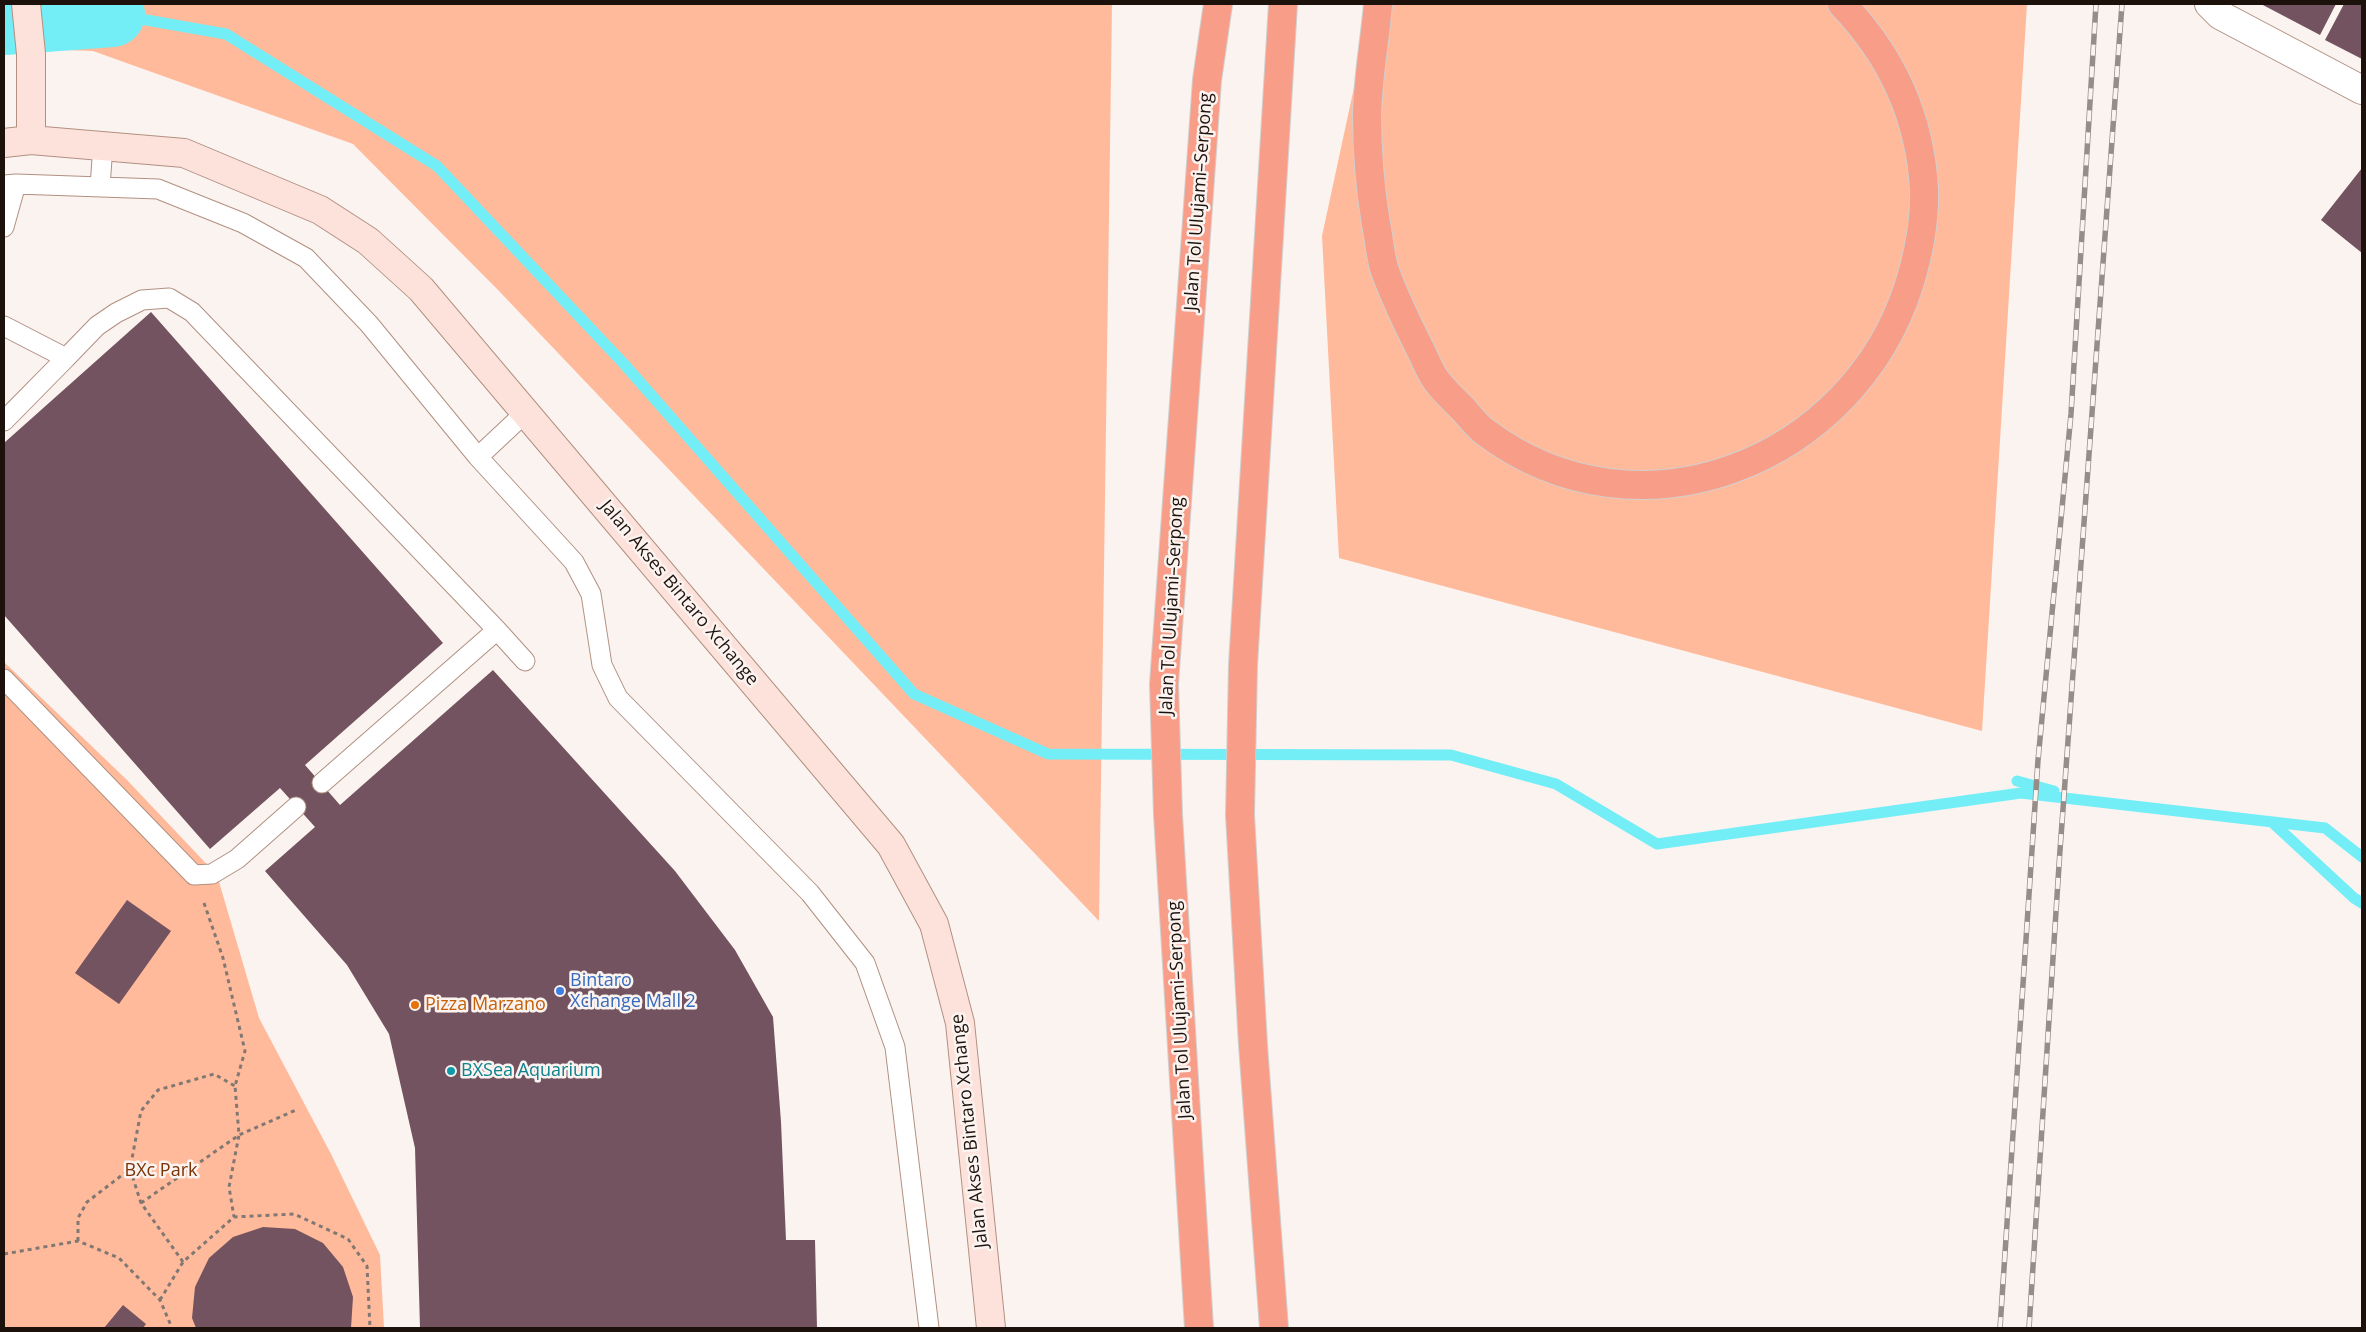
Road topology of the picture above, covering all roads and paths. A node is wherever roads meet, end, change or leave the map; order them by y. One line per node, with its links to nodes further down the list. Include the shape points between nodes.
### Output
1 (26, 4): 8 (main road, via 31,54)
2 (1218, 4): 39 (highway, Jalan Tol Ulujami–Serpong, via 1208,80 1164,684 1168,815)
3 (1283, 4): 40 (highway, via 1244,665 1240,815)
4 (1378, 4): 5 (highway, via 1367,113 1372,197 1383,266 1406,321 1435,379 1483,431 1538,465 1580,479 1612,485 1660,485 1703,478 1760,458 1806,431 1843,399 1873,362 1901,311 1920,250 1925,207 1920,154 1904,94 1861,23)
5 (1842, 4)
6 (2209, 4): 7 (street, via 2220,15)
7 (2362, 90)
8 (31, 140): 9 (main road, Jalan Akses Bintaro Xchange); 10 (main road, Jalan Akses Bintaro Xchange)
9 (4, 143)
10 (103, 145): 12 (lane); 16 (main road, Jalan Akses Bintaro Xchange, via 184,153 320,210 368,241 421,289)
11 (10, 184): 12 (lane); 13 (lane)
12 (100, 188): 18 (lane, via 158,189 243,223 306,258 369,324)
13 (4, 227)
14 (4, 326): 15 (lane)
15 (66, 358): 17 (lane); 19 (lane, via 97,326 116,313 142,300 170,298 192,312)
16 (526, 412): 18 (lane); 38 (main road, Jalan Akses Bintaro Xchange, via 891,845 934,924 960,1023)
17 (4, 421)
18 (478, 457): 37 (lane, via 574,562 591,594 602,665 618,698 810,893 865,963 895,1047)
19 (497, 630): 20 (lane); 22 (lane)
20 (525, 661)
21 (4, 679): 24 (lane)
22 (322, 783)
23 (296, 807): 24 (lane, via 237,859 212,874)
24 (194, 875): 25 (path, via 223,958 244,1051)
25 (235, 1086): 27 (path); 28 (path, via 214,1074 158,1090 141,1111)
26 (296, 1110): 27 (path)
27 (239, 1135): 29 (path); 30 (path, via 229,1187)
28 (130, 1169): 29 (path); 31 (path, via 87,1202 78,1218)
29 (142, 1203): 33 (path)
30 (234, 1217): 33 (path); 36 (path, via 294,1214 348,1239 367,1266)
31 (78, 1241): 32 (path); 34 (path, via 119,1258)
32 (4, 1254)
33 (183, 1262): 34 (path)
34 (160, 1300): 35 (path)
35 (172, 1328)
36 (370, 1328)
37 (929, 1328)
38 (991, 1328)
39 (1199, 1328)
40 (1274, 1328)

